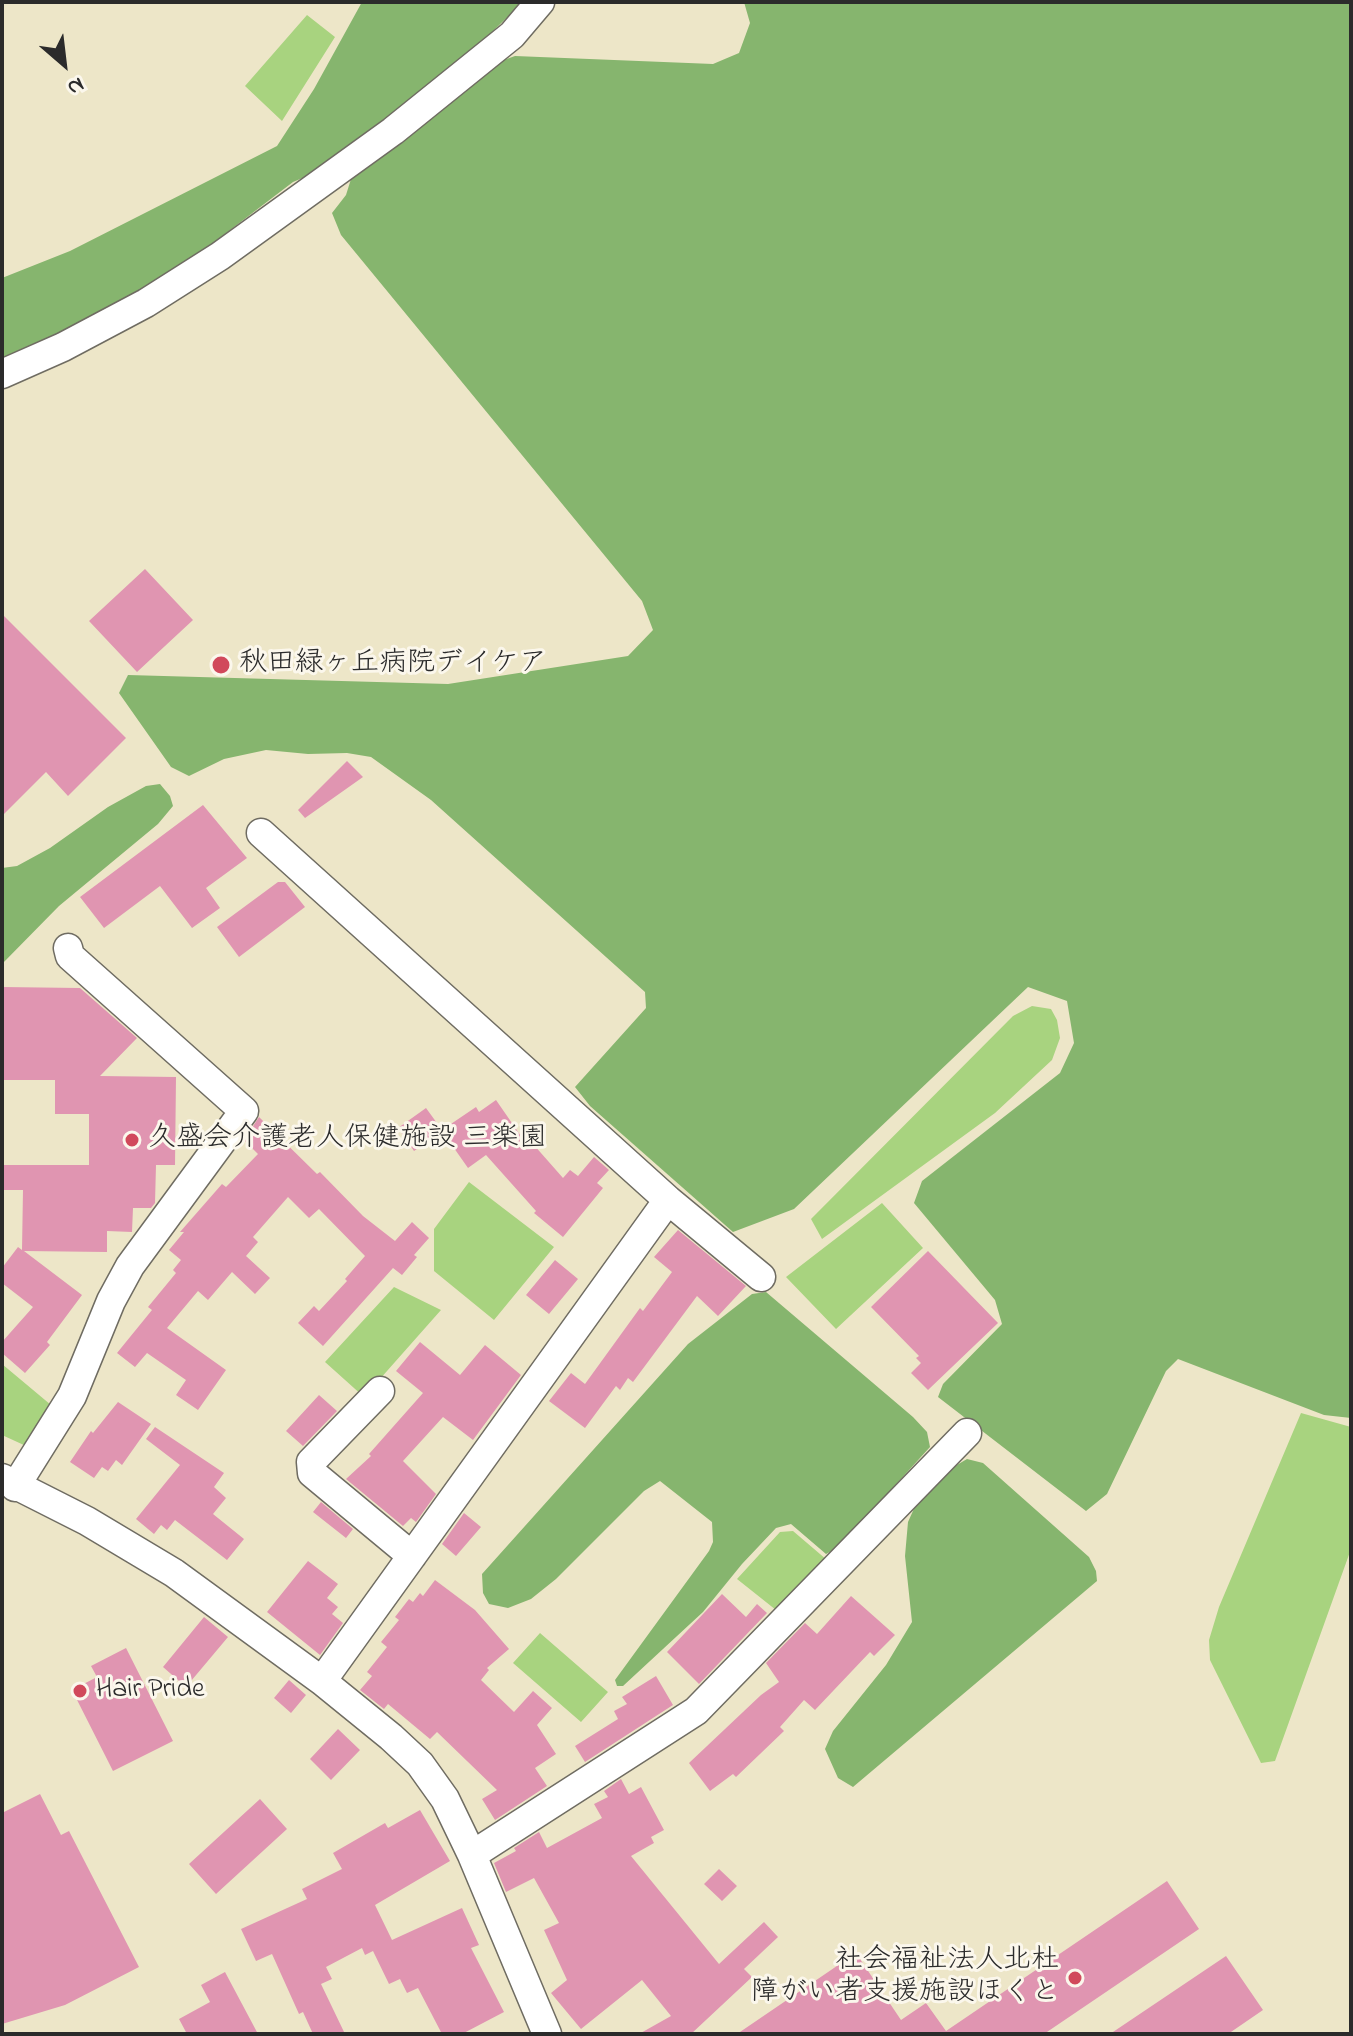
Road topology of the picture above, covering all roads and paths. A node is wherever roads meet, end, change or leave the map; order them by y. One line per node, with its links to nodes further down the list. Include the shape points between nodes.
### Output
1 (540, 2): 2 (street, via 512,35 393,131 220,256 146,303)
2 (2, 374)
3 (261, 833): 5 (street)
4 (68, 948): 9 (street, via 70,956 244,1111 130,1266 72,1396)
5 (668, 1200): 6 (street); 10 (street)
6 (761, 1277)
7 (380, 1391): 10 (street, via 311,1462 312,1473)
8 (967, 1433): 12 (street, via 696,1711)
9 (9, 1482): 11 (street, via 174,1573)
10 (412, 1556): 11 (street)
11 (322, 1681): 12 (street, via 420,1764 445,1799)
12 (472, 1855): 13 (street)
13 (547, 2034)

